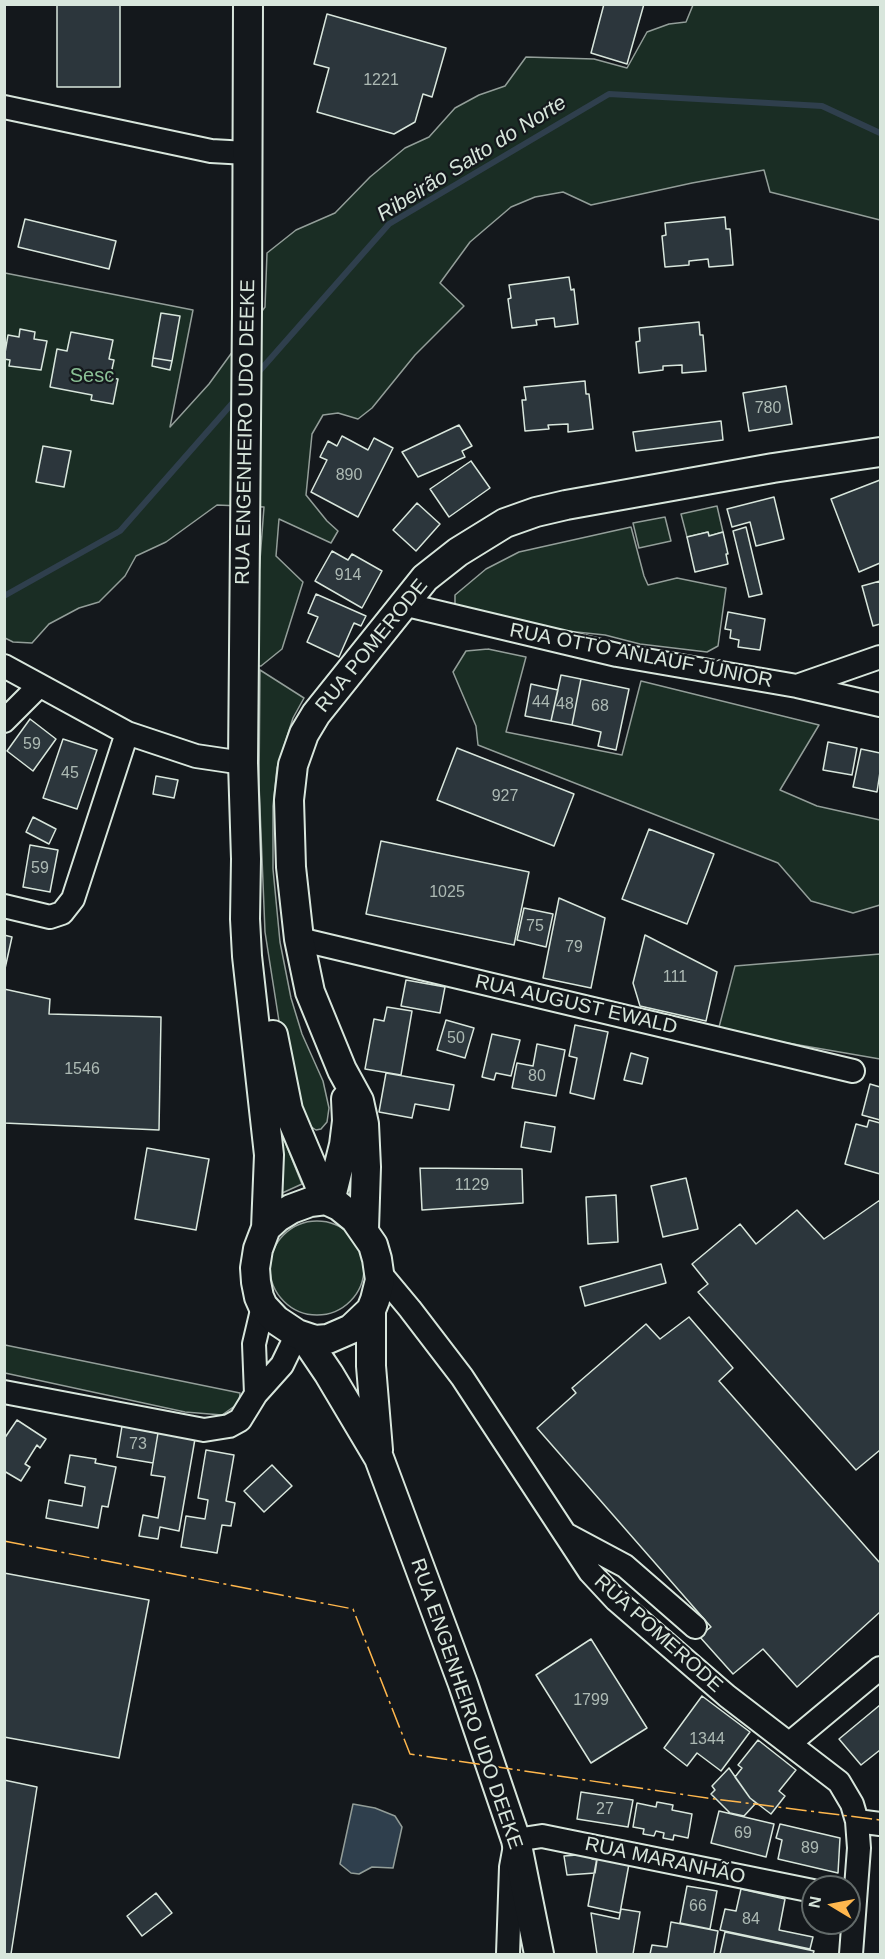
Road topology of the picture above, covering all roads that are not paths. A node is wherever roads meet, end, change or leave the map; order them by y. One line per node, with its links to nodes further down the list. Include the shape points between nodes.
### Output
1 (248, 4): 3 (main road, RUA ENGENHEIRO UDO DEEKE)
2 (4, 107): 3 (street, via 211,151)
3 (247, 153): 13 (main road, RUA ENGENHEIRO UDO DEEKE)
4 (880, 452): 5 (main road, RUA POMERODE, via 536,512 505,523 458,552 425,578)
5 (403, 604): 9 (street, RUA OTTO ANLAUF JÚNIOR, via 617,656); 16 (main road, RUA POMERODE, via 316,714 293,765 289,800 291,867)
6 (880, 657): 9 (street)
7 (4, 666): 8 (street)
8 (39, 686): 11 (street); 12 (street)
9 (797, 686): 10 (street, RUA OTTO ANLAUF JÚNIOR)
10 (880, 705)
11 (4, 721)
12 (127, 733): 13 (street, via 196,756); 15 (street, via 73,899 62,914 50,916)
13 (243, 763): 14 (main road, RUA ENGENHEIRO UDO DEEKE)
14 (246, 859): 19 (main road, RUA ENGENHEIRO UDO DEEKE, via 288,1110); 20 (main road, RUA ENGENHEIRO UDO DEEKE, via 247,956 269,1155)
15 (4, 906)
16 (299, 939): 17 (main road, RUA POMERODE, via 310,992); 18 (street, RUA AUGUST EWALD)
17 (342, 1070): 19 (main road, RUA POMERODE, via 347,1121); 21 (main road, RUA POMERODE, via 359,1101 364,1124)
18 (853, 1071)
19 (328, 1201): 20 (main road, via 291,1209); 21 (main road, RUA ENGENHEIRO UDO DEEKE)
20 (266, 1228): 23 (main road, RUA ENGENHEIRO UDO DEEKE, via 255,1268)
21 (364, 1229): 22 (main road, RUA ENGENHEIRO UDO DEEKE)
22 (380, 1273): 24 (main road, RUA ENGENHEIRO UDO DEEKE); 25 (street, RUA POMERODE)
23 (263, 1306): 26 (main road, RUA ENGENHEIRO UDO DEEKE); 28 (street, via 254,1344)
24 (372, 1307): 25 (street, via 388,1303); 26 (main road, via 351,1329 328,1339); 29 (main road, RUA ENGENHEIRO UDO DEEKE, via 371,1366)
25 (410, 1309): 30 (street, RUA POMERODE, via 462,1377)
26 (300, 1335): 28 (street, via 282,1365); 29 (main road, RUA ENGENHEIRO UDO DEEKE, via 329,1374)
27 (4, 1392): 28 (street, via 204,1430 240,1420)
28 (256, 1394)
29 (378, 1458): 36 (main road, RUA ENGENHEIRO UDO DEEKE, via 463,1684)
30 (563, 1533): 31 (street, via 625,1566); 33 (street, RUA POMERODE, via 590,1572 616,1600 727,1696)
31 (695, 1627)
32 (880, 1668): 33 (street)
33 (790, 1743): 34 (street, RUA POMERODE, via 839,1782)
34 (857, 1821): 35 (street); 37 (street, RUA POMERODE)
35 (880, 1824)
36 (516, 1840): 38 (street, RUA MARANHÃO, via 542,1836); 40 (street, via 511,1867); 41 (main road, RUA ENGENHEIRO UDO DEEKE)
37 (855, 1875)
38 (801, 1889)
39 (851, 1935): 42 (street, RUA POMERODE)
40 (508, 1954)
41 (539, 1954)
42 (851, 1954)

